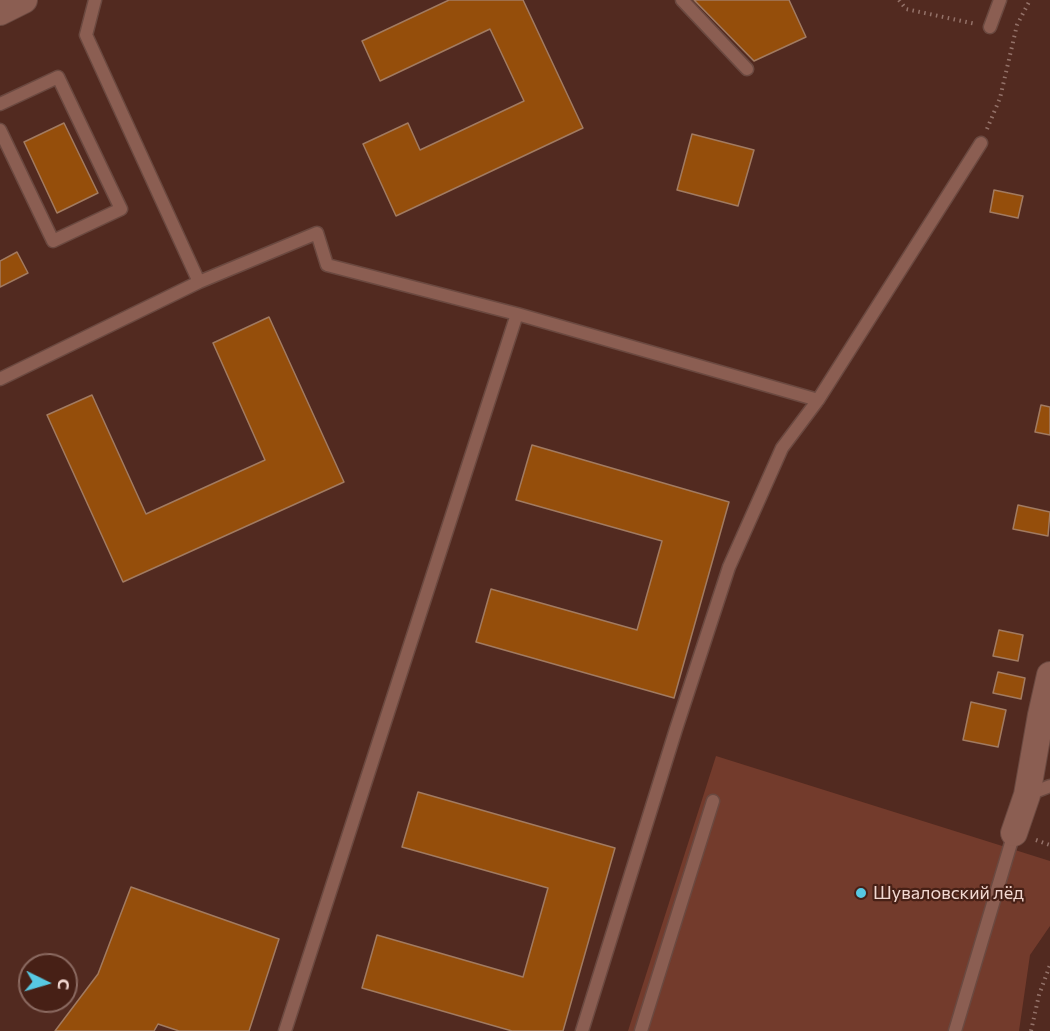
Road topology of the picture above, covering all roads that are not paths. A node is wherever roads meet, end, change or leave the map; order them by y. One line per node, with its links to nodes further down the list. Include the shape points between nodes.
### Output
1 (24, 0): 5 (street)
2 (94, 0): 11 (lane, via 86,35)
3 (682, 0): 7 (lane)
4 (1000, 0): 6 (lane)
5 (0, 12)
6 (990, 27)
7 (747, 69)
8 (0, 104): 9 (lane, via 58,77 122,209 54,241)
9 (0, 130)
10 (981, 143): 14 (lane)
11 (200, 282): 12 (lane, via 317,232 327,265); 13 (lane)
12 (517, 314): 14 (lane); 20 (lane)
13 (0, 379)
14 (818, 400): 21 (lane, via 782,448 729,567)
15 (1050, 675): 16 (street)
16 (1045, 718): 17 (street)
17 (1038, 791): 19 (street)
18 (713, 801): 22 (lane)
19 (1014, 833): 23 (lane)
20 (285, 1031)
21 (582, 1031)
22 (641, 1031)
23 (955, 1031)

